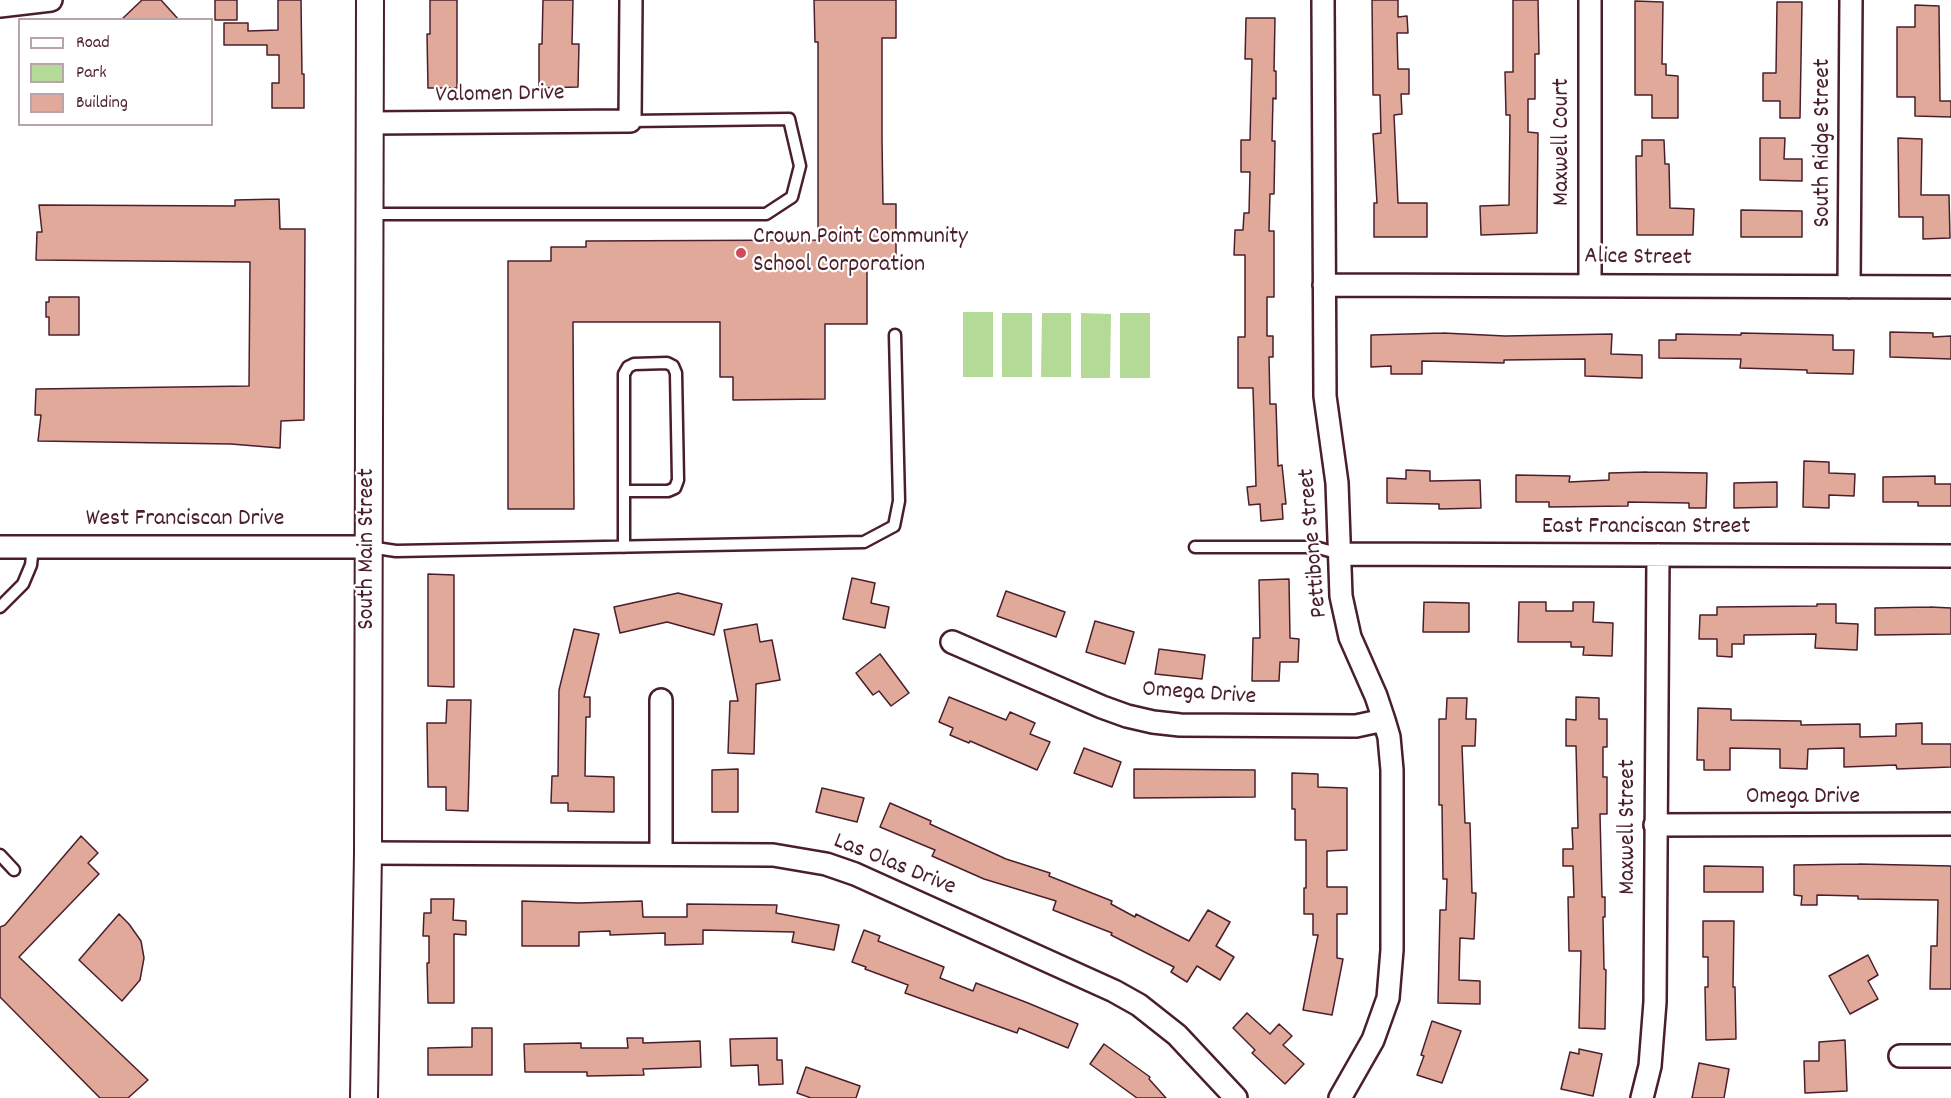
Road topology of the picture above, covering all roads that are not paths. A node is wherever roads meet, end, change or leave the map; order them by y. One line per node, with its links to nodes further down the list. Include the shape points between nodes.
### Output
1 (51, 0): 7 (street)
2 (370, 0): 9 (street, South Main Street)
3 (631, 0): 8 (street)
4 (1323, 0): 12 (street, Pettibone Street)
5 (1590, 0): 11 (street, Maxwell Court)
6 (1851, 0): 13 (street, South Ridge Street)
7 (5, 5)
8 (630, 121): 9 (street, Valomen Drive); 10 (lane, via 789,119 800,166 792,197 766,214)
9 (370, 123): 10 (street, South Main Street)
10 (370, 214): 19 (street, South Main Street)
11 (1590, 284): 12 (street, Alice Street); 13 (street, Alice Street)
12 (1324, 285): 22 (street, Pettibone Street, via 1325,396 1337,483)
13 (1849, 287): 14 (street, Alice Street)
14 (1951, 287)
15 (895, 335): 20 (lane, via 898,501 894,526 864,542)
16 (624, 491): 16 (lane, via 624,374 634,364 667,363 676,373 678,480 675,488 668,491); 20 (lane)
17 (0, 547): 18 (street, West Franciscan Drive)
18 (33, 547): 19 (street, West Franciscan Drive); 25 (lane, via 32,566 23,584)
19 (369, 547): 20 (lane, via 396,551); 31 (street, South Main Street)
20 (624, 547)
21 (1195, 547): 22 (lane, via 1315,547)
22 (1340, 554): 23 (street, East Franciscan Street); 28 (street, Pettibone Street, via 1344,616)
23 (1658, 555): 24 (street, East Franciscan Street); 30 (street, Maxwell Street)
24 (1951, 556)
25 (0, 607)
26 (952, 642): 28 (street, Omega Drive, via 1102,707 1154,722 1356,726)
27 (661, 700): 32 (street)
28 (1384, 720): 39 (street, Pettibone Street, via 1392,770 1391,974 1382,1020)
29 (1951, 824): 30 (street, Omega Drive)
30 (1655, 825): 40 (street, Maxwell Street, via 1654,1034)
31 (368, 853): 32 (street, Las Olas Drive); 37 (street, South Main Street)
32 (661, 854): 38 (street, Las Olas Drive, via 773,855 826,864 855,874 1139,1005 1177,1035)
33 (0, 855): 34 (lane)
34 (14, 870)
35 (1900, 1056): 36 (street)
36 (1951, 1056)
37 (364, 1098)
38 (1236, 1098)
39 (1340, 1098)
40 (1642, 1098)

